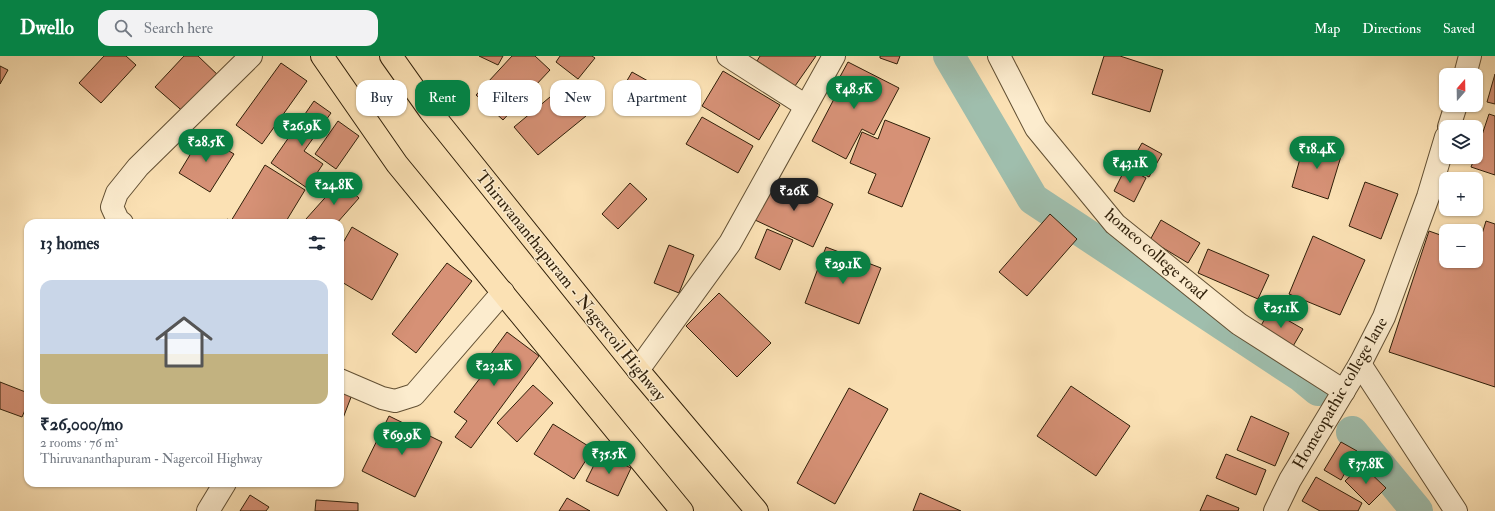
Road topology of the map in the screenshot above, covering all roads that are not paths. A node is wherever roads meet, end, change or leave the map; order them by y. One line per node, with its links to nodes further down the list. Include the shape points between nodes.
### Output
1 (251, 56): 11 (street, via 138,167 117,193 112,208)
2 (322, 56): 12 (main road, via 397,164)
3 (391, 56): 14 (main road, Thiruvananthapuram - Nagercoil Highway, via 430,111)
4 (728, 56): 9 (street)
5 (834, 56): 9 (street)
6 (999, 56): 16 (street, homeo college road, via 1036,128 1115,224 1240,324)
7 (1470, 56): 8 (street)
8 (1467, 68)
9 (806, 106): 14 (street, via 730,243)
10 (1439, 160): 13 (street, Homeopathic college lane, via 1384,317)
11 (118, 219)
12 (502, 292): 15 (street, via 414,394 396,401 382,398); 19 (main road)
13 (1360, 364): 16 (street, Homeopathic college lane); 22 (street)
14 (638, 370): 20 (main road, Thiruvananthapuram - Nagercoil Highway)
15 (344, 382)
16 (1344, 390): 21 (street, Homeopathic college lane, via 1290,480)
17 (223, 487): 18 (street)
18 (208, 511)
19 (682, 511)
20 (757, 511)
21 (1275, 511)
22 (1456, 511)

